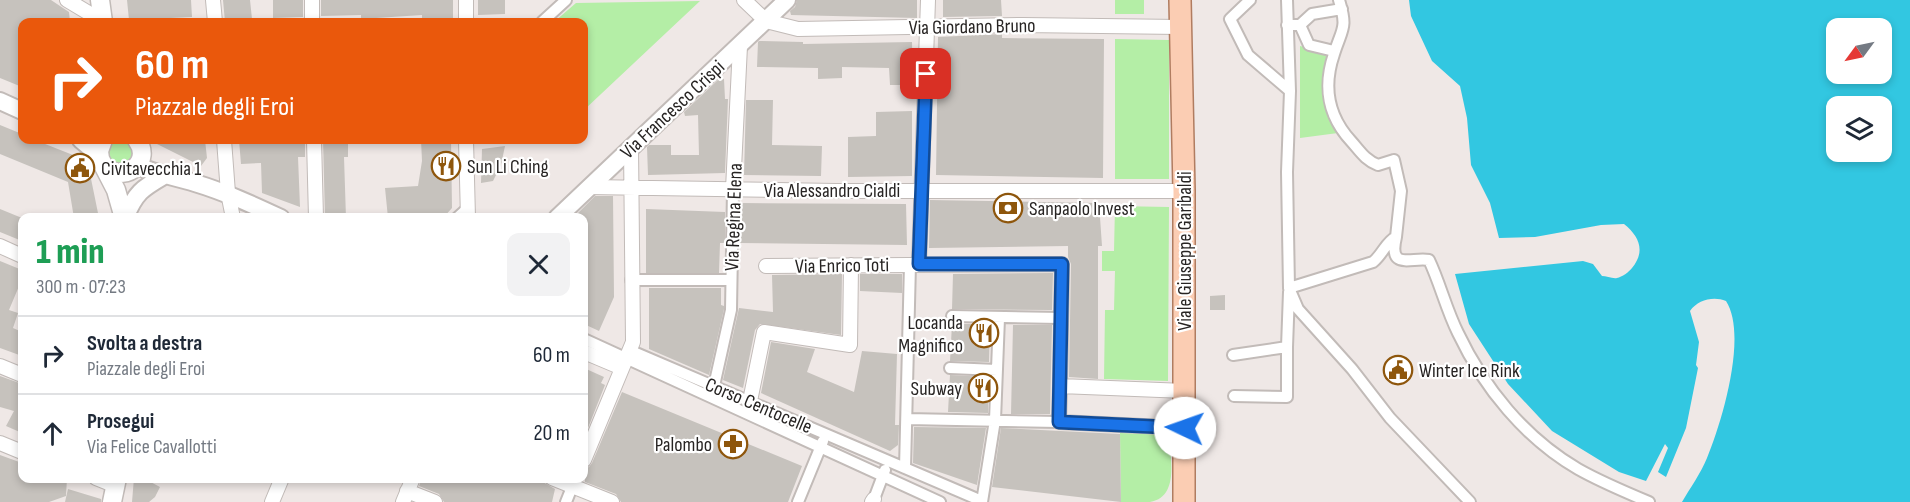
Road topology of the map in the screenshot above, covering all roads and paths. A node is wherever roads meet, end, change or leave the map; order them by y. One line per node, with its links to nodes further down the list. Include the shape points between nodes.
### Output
1 (67, 0): 14 (street)
2 (100, 0): 15 (main road)
3 (213, 0): 16 (street)
4 (312, 0): 17 (street)
5 (466, 0): 18 (street)
6 (566, 0): 19 (street)
7 (744, 0): 20 (street)
8 (787, 0): 20 (street, Via Francesco Crispi)
9 (928, 0): 23 (street)
10 (1179, 0): 24 (main road, Viale Giuseppe Garibaldi)
11 (1250, 0): 27 (street, via 1230,19 1248,55)
12 (1287, 0): 21 (street)
13 (1340, 5): 22 (street, via 1312,14); 26 (street, via 1343,33)
14 (96, 18)
15 (102, 18)
16 (215, 18)
17 (312, 18)
18 (466, 18)
19 (546, 18)
20 (765, 21): 23 (street, Via Giordano Bruno, via 798,29); 25 (street, Via Francesco Crispi)
21 (1287, 25): 22 (street); 27 (street)
22 (1300, 25): 26 (street, via 1310,45)
23 (928, 27): 24 (street, Via Giordano Bruno); 41 (street)
24 (1180, 27): 42 (main road, Viale Giuseppe Garibaldi)
25 (740, 46): 34 (street, Via Francesco Crispi); 40 (street, Via Regina Elena)
26 (1334, 51): 52 (street, via 1328,93 1337,123 1370,162 1378,165 1394,160 1401,191)
27 (1290, 92): 60 (street)
28 (0, 101): 29 (street)
29 (18, 109)
30 (87, 144): 35 (street)
31 (224, 144): 43 (street)
32 (314, 144): 49 (street)
33 (466, 144): 50 (street)
34 (632, 147): 38 (street, Via Francesco Crispi); 39 (street)
35 (103, 155): 36 (main road, via 119,174); 44 (main road)
36 (137, 158): 37 (street, via 152,172); 45 (main road, via 125,188)
37 (167, 174): 43 (street); 46 (street, via 134,198)
38 (590, 187): 39 (street, Via Alessandro Cialdi); 51 (street, Via Francesco Crispi)
39 (631, 189): 40 (street, Via Alessandro Cialdi); 58 (street)
40 (733, 189): 41 (street, Via Alessandro Cialdi); 59 (street, Via Regina Elena)
41 (920, 190): 42 (street, Via Alessandro Cialdi); 55 (street)
42 (1184, 191): 75 (main road, Viale Giuseppe Garibaldi)
43 (228, 193): 47 (street); 48 (street)
44 (123, 213)
45 (125, 213)
46 (127, 213)
47 (232, 213)
48 (270, 213)
49 (316, 213)
50 (464, 213)
51 (562, 213)
52 (1396, 237): 60 (street, via 1373,262); 103 (street, via 1398,258 1404,262 1429,260 1470,358 1483,380 1531,434 1576,468)
53 (0, 246): 54 (street)
54 (18, 254)
55 (914, 264): 56 (street, Via Enrico Toti); 63 (street, Via Enrico Toti, via 1062,264); 78 (street)
56 (851, 265): 57 (street, Via Enrico Toti); 77 (street, via 850,345 764,332)
57 (765, 266)
58 (631, 280): 59 (street); 68 (street, via 633,342)
59 (731, 280): 73 (street, Via Regina Elena, via 731,310)
60 (1289, 288): 65 (street); 102 (street, via 1298,309 1390,418)
61 (952, 316): 62 (street)
62 (999, 318): 63 (street); 71 (street)
63 (1061, 318): 74 (street)
64 (588, 341): 68 (street)
65 (1287, 347): 67 (street); 76 (street, via 1287,397)
66 (588, 353): 68 (street, Corso Centocelle)
67 (1233, 355)
68 (625, 359): 73 (street, Corso Centocelle); 84 (street); 86 (street)
69 (0, 366): 72 (street)
70 (950, 369): 71 (street)
71 (997, 370): 79 (street)
72 (18, 373)
73 (714, 386): 77 (street, Corso Centocelle)
74 (1060, 386): 75 (street); 80 (street)
75 (1185, 391): 81 (main road, Viale Giuseppe Garibaldi)
76 (1234, 396)
77 (750, 401): 82 (street, Corso Centocelle)
78 (907, 419): 79 (street); 88 (street)
79 (995, 420): 80 (street); 100 (street)
80 (1059, 422): 81 (street)
81 (1185, 428): 101 (main road, Viale Giuseppe Garibaldi)
82 (826, 434): 84 (street); 87 (street, Corso Centocelle)
83 (0, 443): 85 (street)
84 (821, 447): 89 (street); 98 (street)
85 (18, 450)
86 (588, 450)
87 (888, 461): 88 (street, Corso Centocelle); 89 (street)
88 (905, 468): 100 (street, Corso Centocelle)
89 (883, 476): 93 (street); 99 (street)
90 (280, 483): 94 (street)
91 (574, 483): 96 (street); 97 (street)
92 (408, 490): 95 (street)
93 (873, 500)
94 (272, 502)
95 (435, 502)
96 (566, 502)
97 (612, 502)
98 (798, 502)
99 (940, 502)
100 (981, 502)
101 (1184, 502)
102 (1470, 502)
103 (1649, 502)

